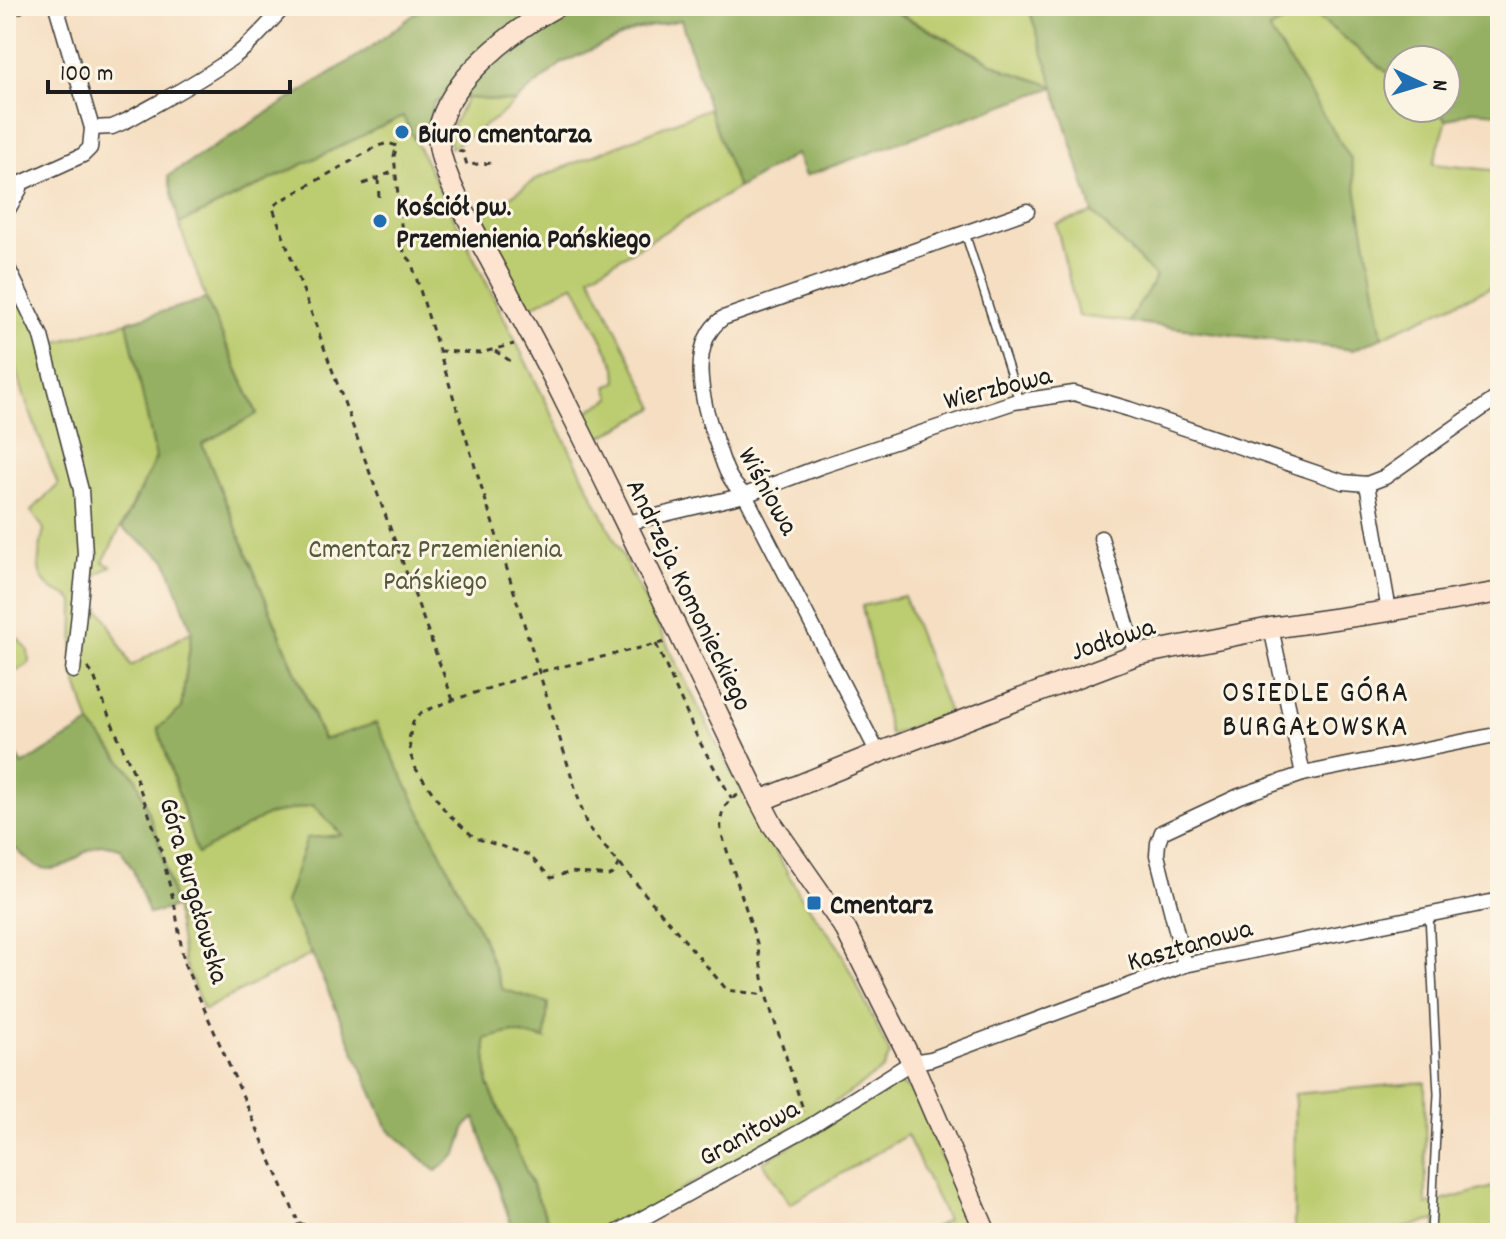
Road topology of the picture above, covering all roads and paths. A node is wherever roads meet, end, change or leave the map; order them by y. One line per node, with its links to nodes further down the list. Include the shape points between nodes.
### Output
1 (41, 6): 5 (path)
2 (56, 6): 6 (street)
3 (285, 6): 6 (street, via 234,57 126,121)
4 (557, 6): 26 (street, Andrzeja Komonieckiego, via 498,47 459,86 438,131 440,150 469,220)
5 (6, 17)
6 (92, 128): 12 (street, via 90,148 83,155)
7 (454, 150): 8 (path, via 463,152 467,165)
8 (492, 163)
9 (395, 171): 10 (path); 20 (path, via 404,253); 37 (path, via 397,146 388,143 273,208)
10 (378, 178): 11 (path); 13 (path)
11 (363, 184)
12 (13, 187): 15 (street, via 20,189)
13 (379, 199)
14 (1027, 211): 16 (street, Wiśniowa)
15 (6, 213)
16 (965, 233): 23 (lane); 25 (street, Wiśniowa, via 723,318 709,331 700,381 706,409 729,478)
17 (6, 264): 33 (street, via 41,336 81,490 85,554)
18 (521, 341): 19 (path)
19 (494, 350): 20 (path); 21 (path)
20 (439, 351): 36 (path)
21 (512, 362)
22 (1498, 397): 24 (street, via 1385,477)
23 (1019, 401): 24 (street, Wierzbowa, via 1074,393 1343,482); 25 (street, Wierzbowa)
24 (1367, 484): 29 (street)
25 (745, 495): 26 (street, Wierzbowa); 39 (street, Wiśniowa)
26 (627, 523): 41 (street, Andrzeja Komonieckiego)
27 (1101, 538): 34 (street)
28 (1500, 592): 29 (street, Jodłowa)
29 (1389, 611): 30 (street, Jodłowa)
30 (1271, 628): 34 (street, Jodłowa); 40 (street)
31 (665, 641): 32 (path)
32 (656, 644): 36 (path); 42 (path, via 698,739)
33 (75, 654): 35 (street); 50 (path, Góra Burgałowska, via 94,676 136,778 162,852 184,963)
34 (1136, 655): 39 (street, Jodłowa)
35 (73, 671)
36 (539, 672): 37 (path); 43 (path, via 587,826)
37 (453, 700): 43 (path, via 422,712 409,739 413,763 446,812 475,838 529,855 551,878 571,872 608,876)
38 (1500, 734): 40 (street)
39 (878, 753): 41 (street, Jodłowa)
40 (1303, 774): 46 (street, via 1239,796 1159,836 1157,855)
41 (756, 793): 42 (path); 48 (street, Andrzeja Komonieckiego, via 846,930)
42 (732, 799): 47 (path, via 724,807 721,832 757,943)
43 (619, 863): 47 (path, via 727,990)
44 (1500, 900): 45 (street, Kasztanowa)
45 (1429, 914): 46 (street, Kasztanowa); 53 (lane, via 1438,1094)
46 (1185, 965): 48 (street, Kasztanowa)
47 (766, 995): 49 (path)
48 (907, 1066): 49 (street, Granitowa); 52 (street, Andrzeja Komonieckiego)
49 (809, 1127): 51 (street, Granitowa)
50 (301, 1232)
51 (616, 1233)
52 (986, 1233)
53 (1431, 1233)

